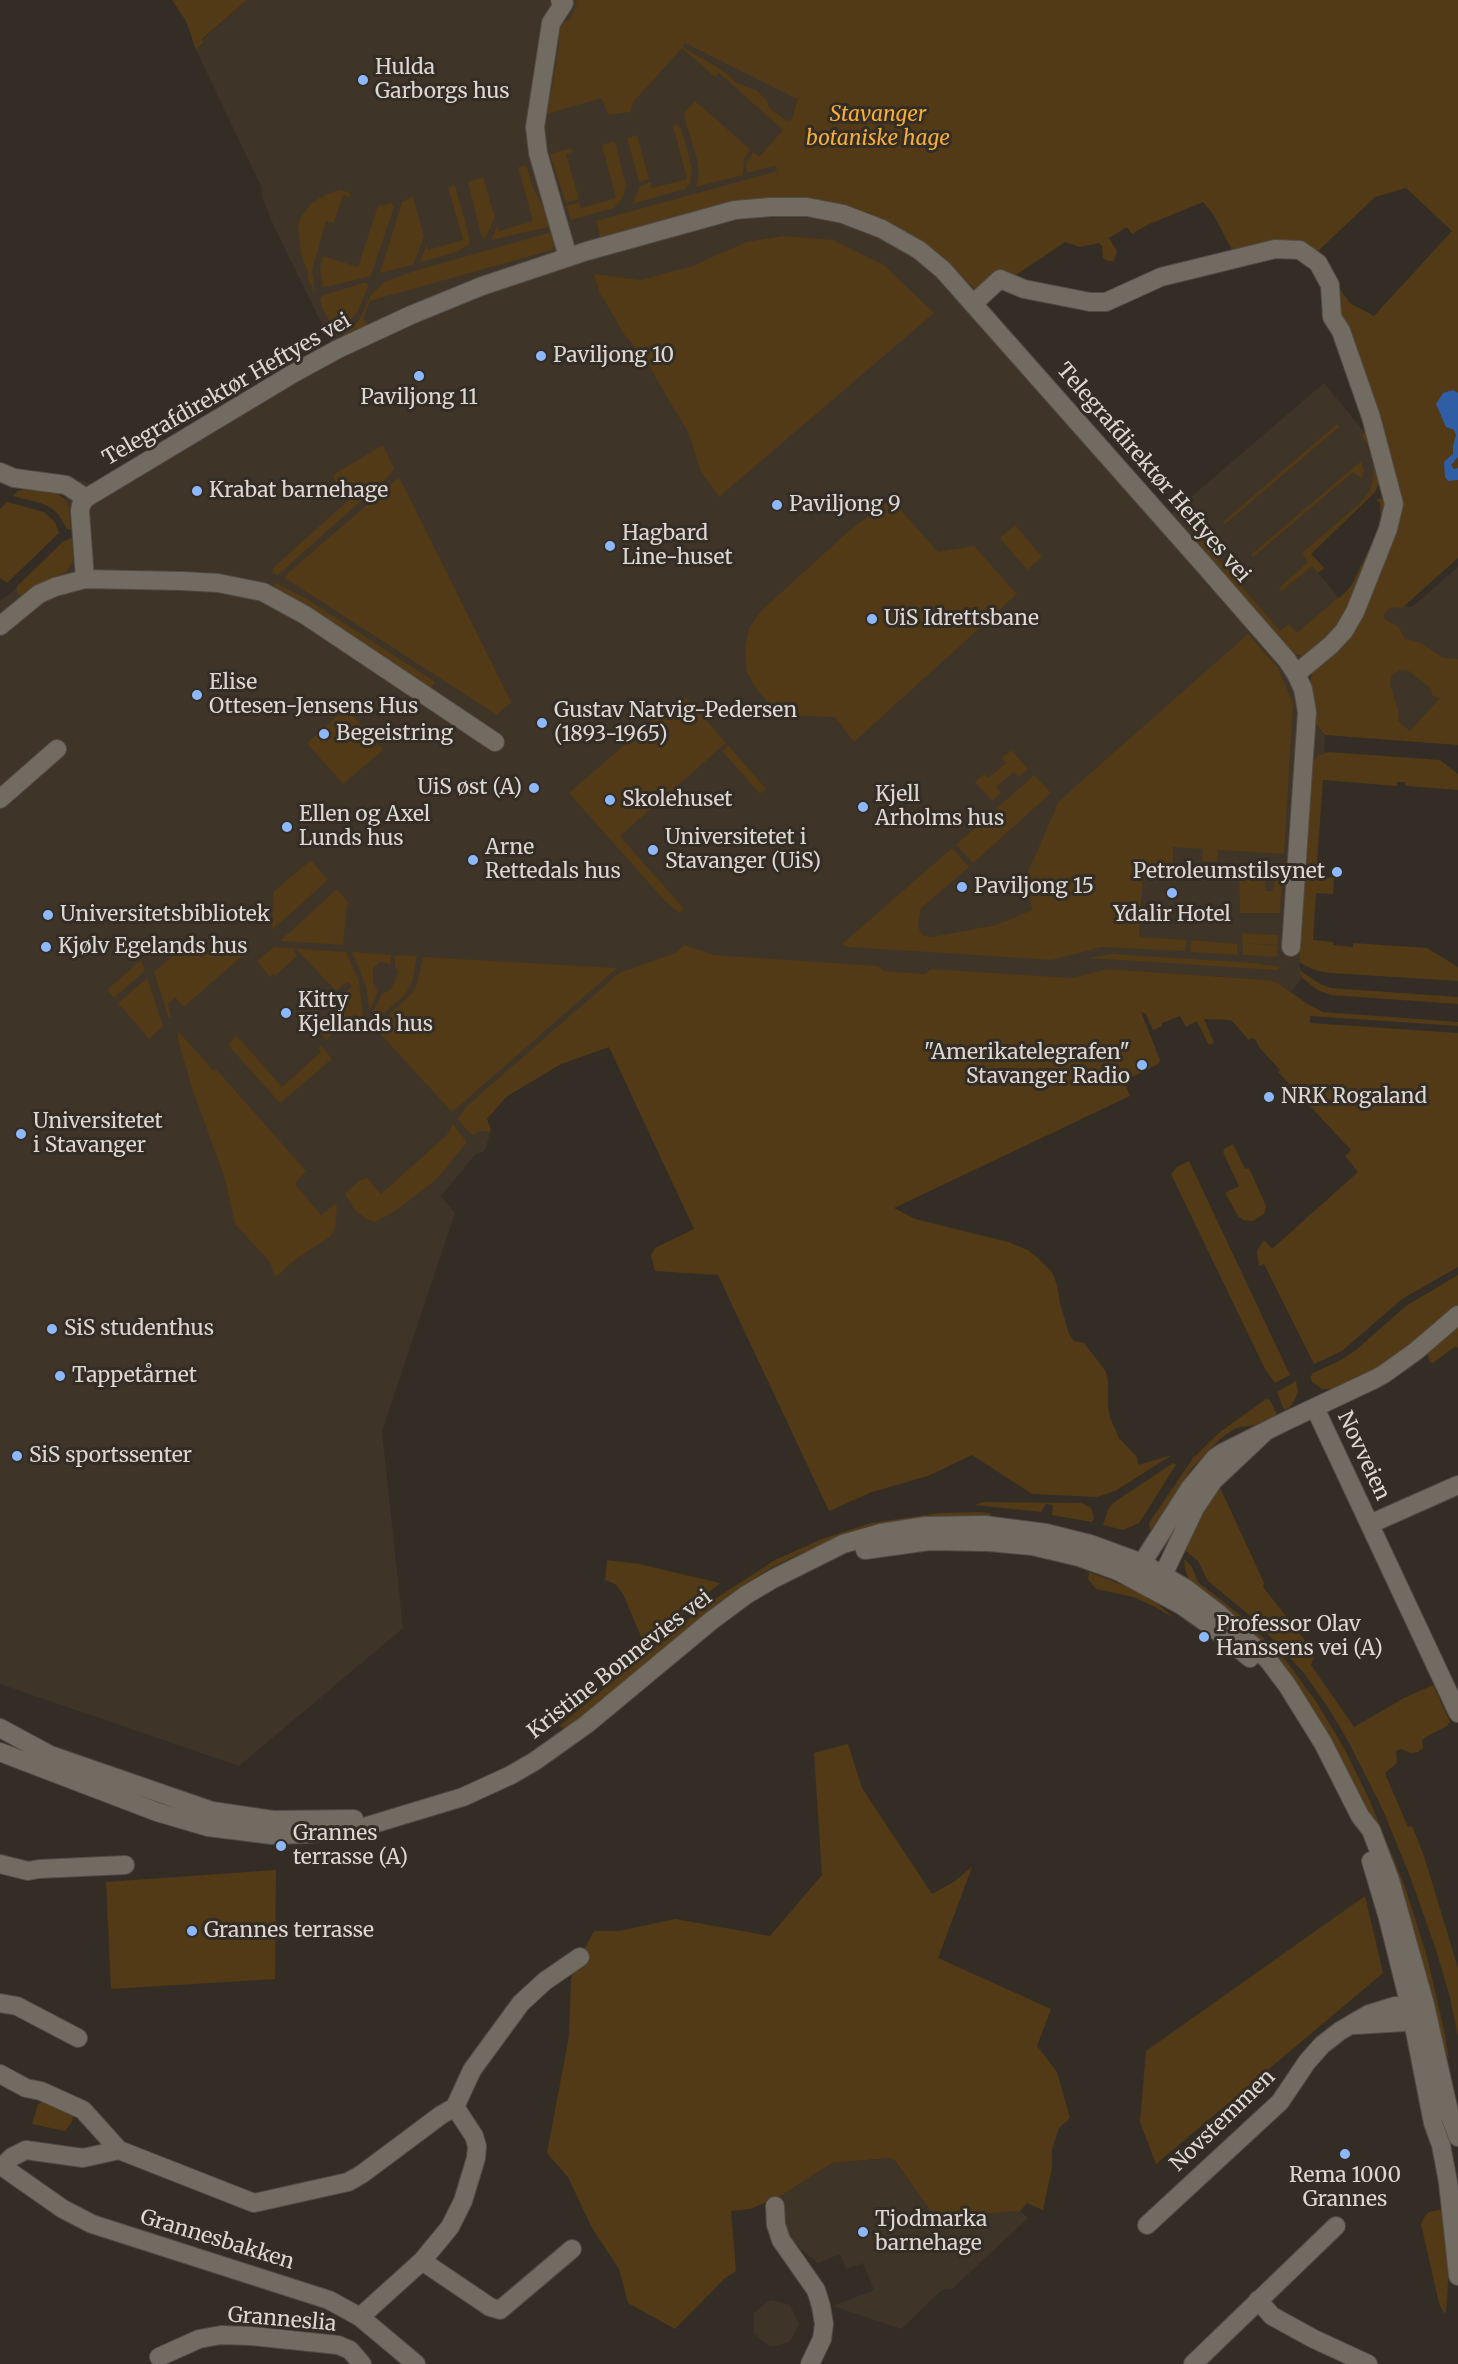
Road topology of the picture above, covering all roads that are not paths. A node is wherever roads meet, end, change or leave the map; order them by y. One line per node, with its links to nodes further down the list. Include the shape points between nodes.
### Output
1 (560, 0): 2 (street, via 564,3 550,23 535,133)
2 (568, 257): 3 (street, Telegrafdirektør Heftyes vei, via 735,210 807,207 873,225 919,250); 5 (street, Telegrafdirektør Heftyes vei, via 447,300 339,349)
3 (974, 303): 8 (street, Telegrafdirektør Heftyes vei); 8 (street, via 1000,279 1024,289 1106,302 1161,278 1275,249 1300,250 1318,263 1330,285 1332,317 1341,331 1371,417 1394,504 1355,612 1331,645)
4 (0, 472): 5 (street, via 66,485)
5 (86, 498): 6 (street, via 80,512)
6 (85, 579): 7 (street, via 39,594); 9 (street, via 218,583 262,592 305,615)
7 (0, 626)
8 (1296, 674): 12 (street, Telegrafdirektør Heftyes vei, via 1307,712)
9 (495, 742)
10 (57, 749): 11 (street)
11 (0, 799)
12 (1291, 947)
13 (1458, 1315): 14 (street, via 1392,1369)
14 (1315, 1408): 15 (street); 17 (street, Novveien)
15 (1266, 1431): 18 (street, via 1222,1453 1209,1465); 20 (street, via 1213,1481 1195,1508)
16 (1458, 1485): 17 (street)
17 (1370, 1524): 23 (street, Novveien)
18 (1142, 1563): 19 (street, Kristine Bonnevies vei, via 1046,1533 984,1525 926,1526 881,1533); 20 (street, Kristine Bonnevies vei); 21 (street)
19 (801, 1564): 21 (street, Kristine Bonnevies vei, via 884,1545 989,1542 1032,1546 1079,1557); 26 (street, Kristine Bonnevies vei, via 746,1595 587,1724 535,1761 463,1797)
20 (1163, 1575): 21 (street); 22 (street, Kristine Bonnevies vei)
21 (1144, 1584): 22 (street, Kristine Bonnevies vei)
22 (1215, 1620): 31 (street, via 1268,1660 1323,1743 1360,1816)
23 (1458, 1713)
24 (0, 1728): 26 (street, Kristine Bonnevies vei, via 50,1755 221,1813 290,1821)
25 (0, 1752): 26 (street, Kristine Bonnevies vei, via 157,1812 223,1830 272,1835 325,1833 357,1829)
26 (394, 1817)
27 (0, 1864): 28 (street, via 25,1879 39,1869)
28 (125, 1865)
29 (580, 1957): 34 (street, via 521,2003 472,2070)
30 (0, 2003): 32 (street, via 17,2006)
31 (1416, 2009): 35 (street); 39 (street, Novstemmen, via 1395,2006 1369,2014 1322,2045 1280,2102); 43 (street, via 1448,2182)
32 (78, 2038)
33 (0, 2074): 36 (street, via 82,2110)
34 (455, 2107): 36 (street, via 362,2175 254,2203); 42 (street, via 474,2136 476,2158 450,2227)
35 (1458, 2137)
36 (119, 2150): 37 (street, via 82,2158 26,2150)
37 (1, 2166): 45 (street, Grannesbakken, via 92,2224 309,2293)
38 (775, 2206): 49 (street, via 781,2240 816,2290 821,2306 822,2339)
39 (1147, 2225)
40 (1336, 2226): 44 (street)
41 (572, 2249): 42 (street, via 500,2310 489,2307)
42 (422, 2261): 45 (street)
43 (1458, 2276)
44 (1258, 2300): 50 (street); 51 (street, via 1272,2316)
45 (360, 2317): 48 (street, Grannesbakken)
46 (157, 2362): 47 (street, Granneslia, via 199,2339 221,2335 338,2345 350,2350)
47 (363, 2364)
48 (416, 2364)
49 (810, 2364)
50 (1193, 2364)
51 (1368, 2364)

